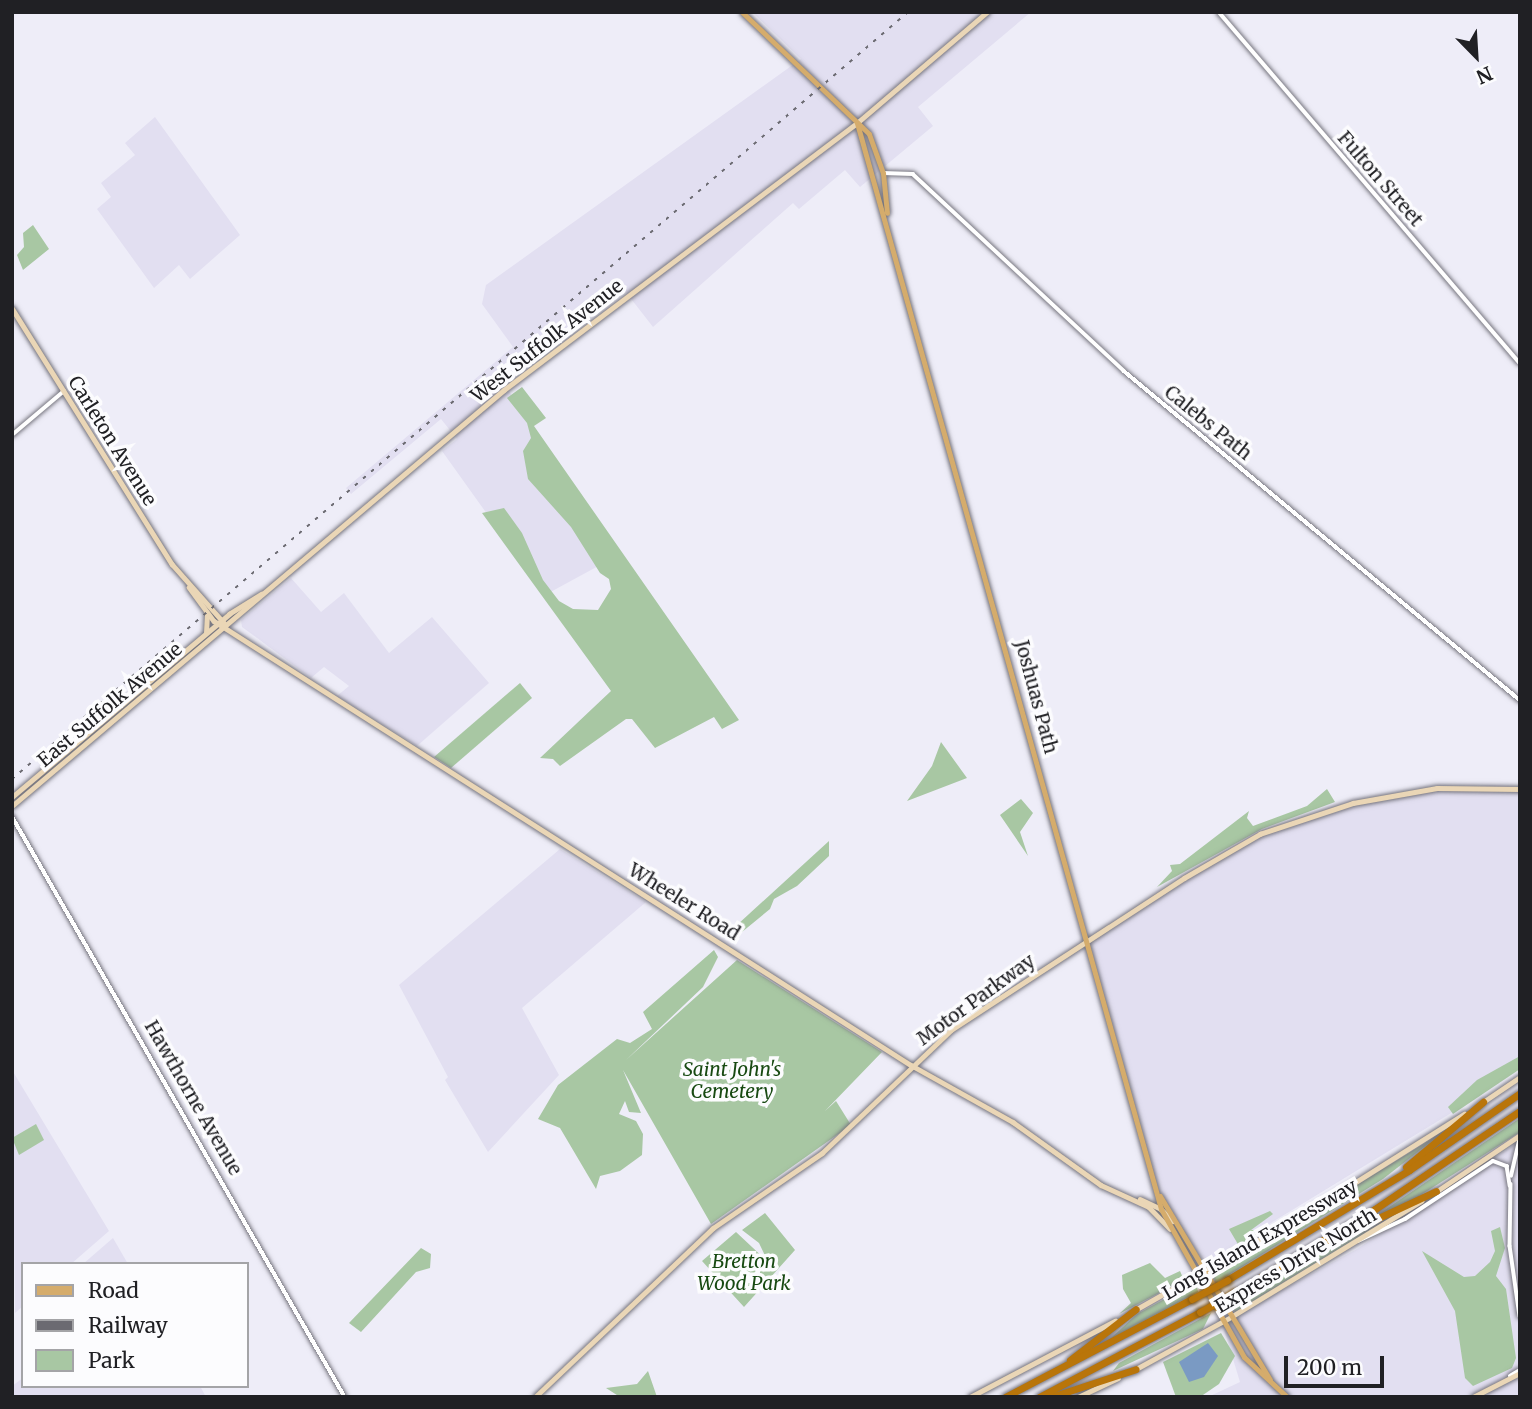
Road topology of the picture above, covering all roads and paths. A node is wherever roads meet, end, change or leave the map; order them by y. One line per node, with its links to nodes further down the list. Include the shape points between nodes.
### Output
1 (742, 12): 4 (main road)
2 (987, 12): 4 (main road, West Suffolk Avenue)
3 (1219, 12): 9 (street, Fulton Street)
4 (857, 123): 5 (main road, Joshuas Path); 6 (main road, Joshuas Path, via 870,136); 13 (main road, West Suffolk Avenue, via 504,390)
5 (871, 162): 6 (main road); 7 (main road, Joshuas Path)
6 (883, 173): 7 (main road, Joshuas Path); 19 (street, Calebs Path, via 913,174 1124,371)
7 (888, 223): 24 (main road, Joshuas Path)
8 (12, 309): 10 (main road, Carleton Avenue)
9 (1520, 363)
10 (64, 391): 11 (street); 12 (main road, Carleton Avenue)
11 (12, 435)
12 (189, 587): 14 (main road, Carleton Avenue); 15 (main road, Carleton Avenue)
13 (263, 593): 16 (main road, West Suffolk Avenue); 17 (main road, West Suffolk Avenue)
14 (212, 609): 16 (main road, Wheeler Road)
15 (206, 614): 16 (main road, Wheeler Road); 18 (main road)
16 (220, 621): 17 (main road, Wheeler Road); 18 (main road, East Suffolk Avenue)
17 (226, 626): 22 (main road, East Suffolk Avenue); 25 (main road, Wheeler Road)
18 (205, 634): 21 (main road, East Suffolk Avenue)
19 (1520, 700)
20 (1520, 789): 24 (main road, Motor Parkway, via 1470,786 1407,792 1294,822 1243,842)
21 (12, 797)
22 (12, 806)
23 (12, 816): 54 (street, Hawthorne Avenue)
24 (1087, 939): 25 (main road, Motor Parkway, via 951,1030); 31 (main road, Joshuas Path)
25 (911, 1065): 36 (main road, Wheeler Road, via 1013,1122 1101,1185); 55 (main road, Motor Parkway, via 822,1153 713,1228)
26 (1520, 1077): 28 (main road)
27 (1520, 1093): 32 (highway, Long Island Expressway)
28 (1483, 1102): 32 (highway); 43 (main road)
29 (1520, 1111): 41 (highway, Long Island Expressway)
30 (1520, 1136): 33 (street); 34 (main road, Express Drive North)
31 (1154, 1180): 35 (main road, Joshuas Path); 42 (main road, Joshuas Path)
32 (1390, 1182): 51 (highway, Long Island Expressway, bridge, via 1227,1280)
33 (1510, 1186): 40 (street, via 1507,1166 1493,1160 1405,1219); 46 (street, via 1510,1246)
34 (1436, 1191): 40 (main road, Express Drive North); 41 (highway)
35 (1157, 1194): 37 (main road); 38 (main road, Joshuas Path)
36 (1129, 1196): 37 (main road, Wheeler Road); 39 (main road, Wheeler Road, via 1160,1215)
37 (1150, 1204): 38 (main road, Wheeler Road)
38 (1161, 1209): 39 (main road, Joshuas Path); 42 (main road, Wheeler Road)
39 (1173, 1233): 44 (main road, Wheeler Road)
40 (1358, 1242): 47 (main road, Express Drive North)
41 (1315, 1246): 58 (highway, Long Island Expressway, bridge)
42 (1194, 1252): 43 (main road, Wheeler Road)
43 (1206, 1273): 44 (main road); 47 (main road, Wheeler Road)
44 (1198, 1276): 45 (main road); 48 (main road, Wheeler Road)
45 (1136, 1309): 51 (highway); 56 (main road)
46 (1520, 1315)
47 (1231, 1317): 48 (main road, Express Drive North); 53 (main road, Wheeler Road)
48 (1223, 1322): 49 (main road, Express Drive North); 53 (main road, Wheeler Road, via 1244,1357)
49 (1136, 1369): 59 (highway); 60 (main road, Express Drive North)
50 (1520, 1373): 52 (street); 52 (main road)
51 (1045, 1377): 57 (highway, Long Island Expressway)
52 (1503, 1380): 62 (main road)
53 (1274, 1385): 61 (main road, Wheeler Road)
54 (345, 1397)
55 (535, 1397)
56 (970, 1397)
57 (1005, 1397)
58 (1039, 1397)
59 (1051, 1397)
60 (1078, 1397)
61 (1287, 1397)
62 (1473, 1397)

